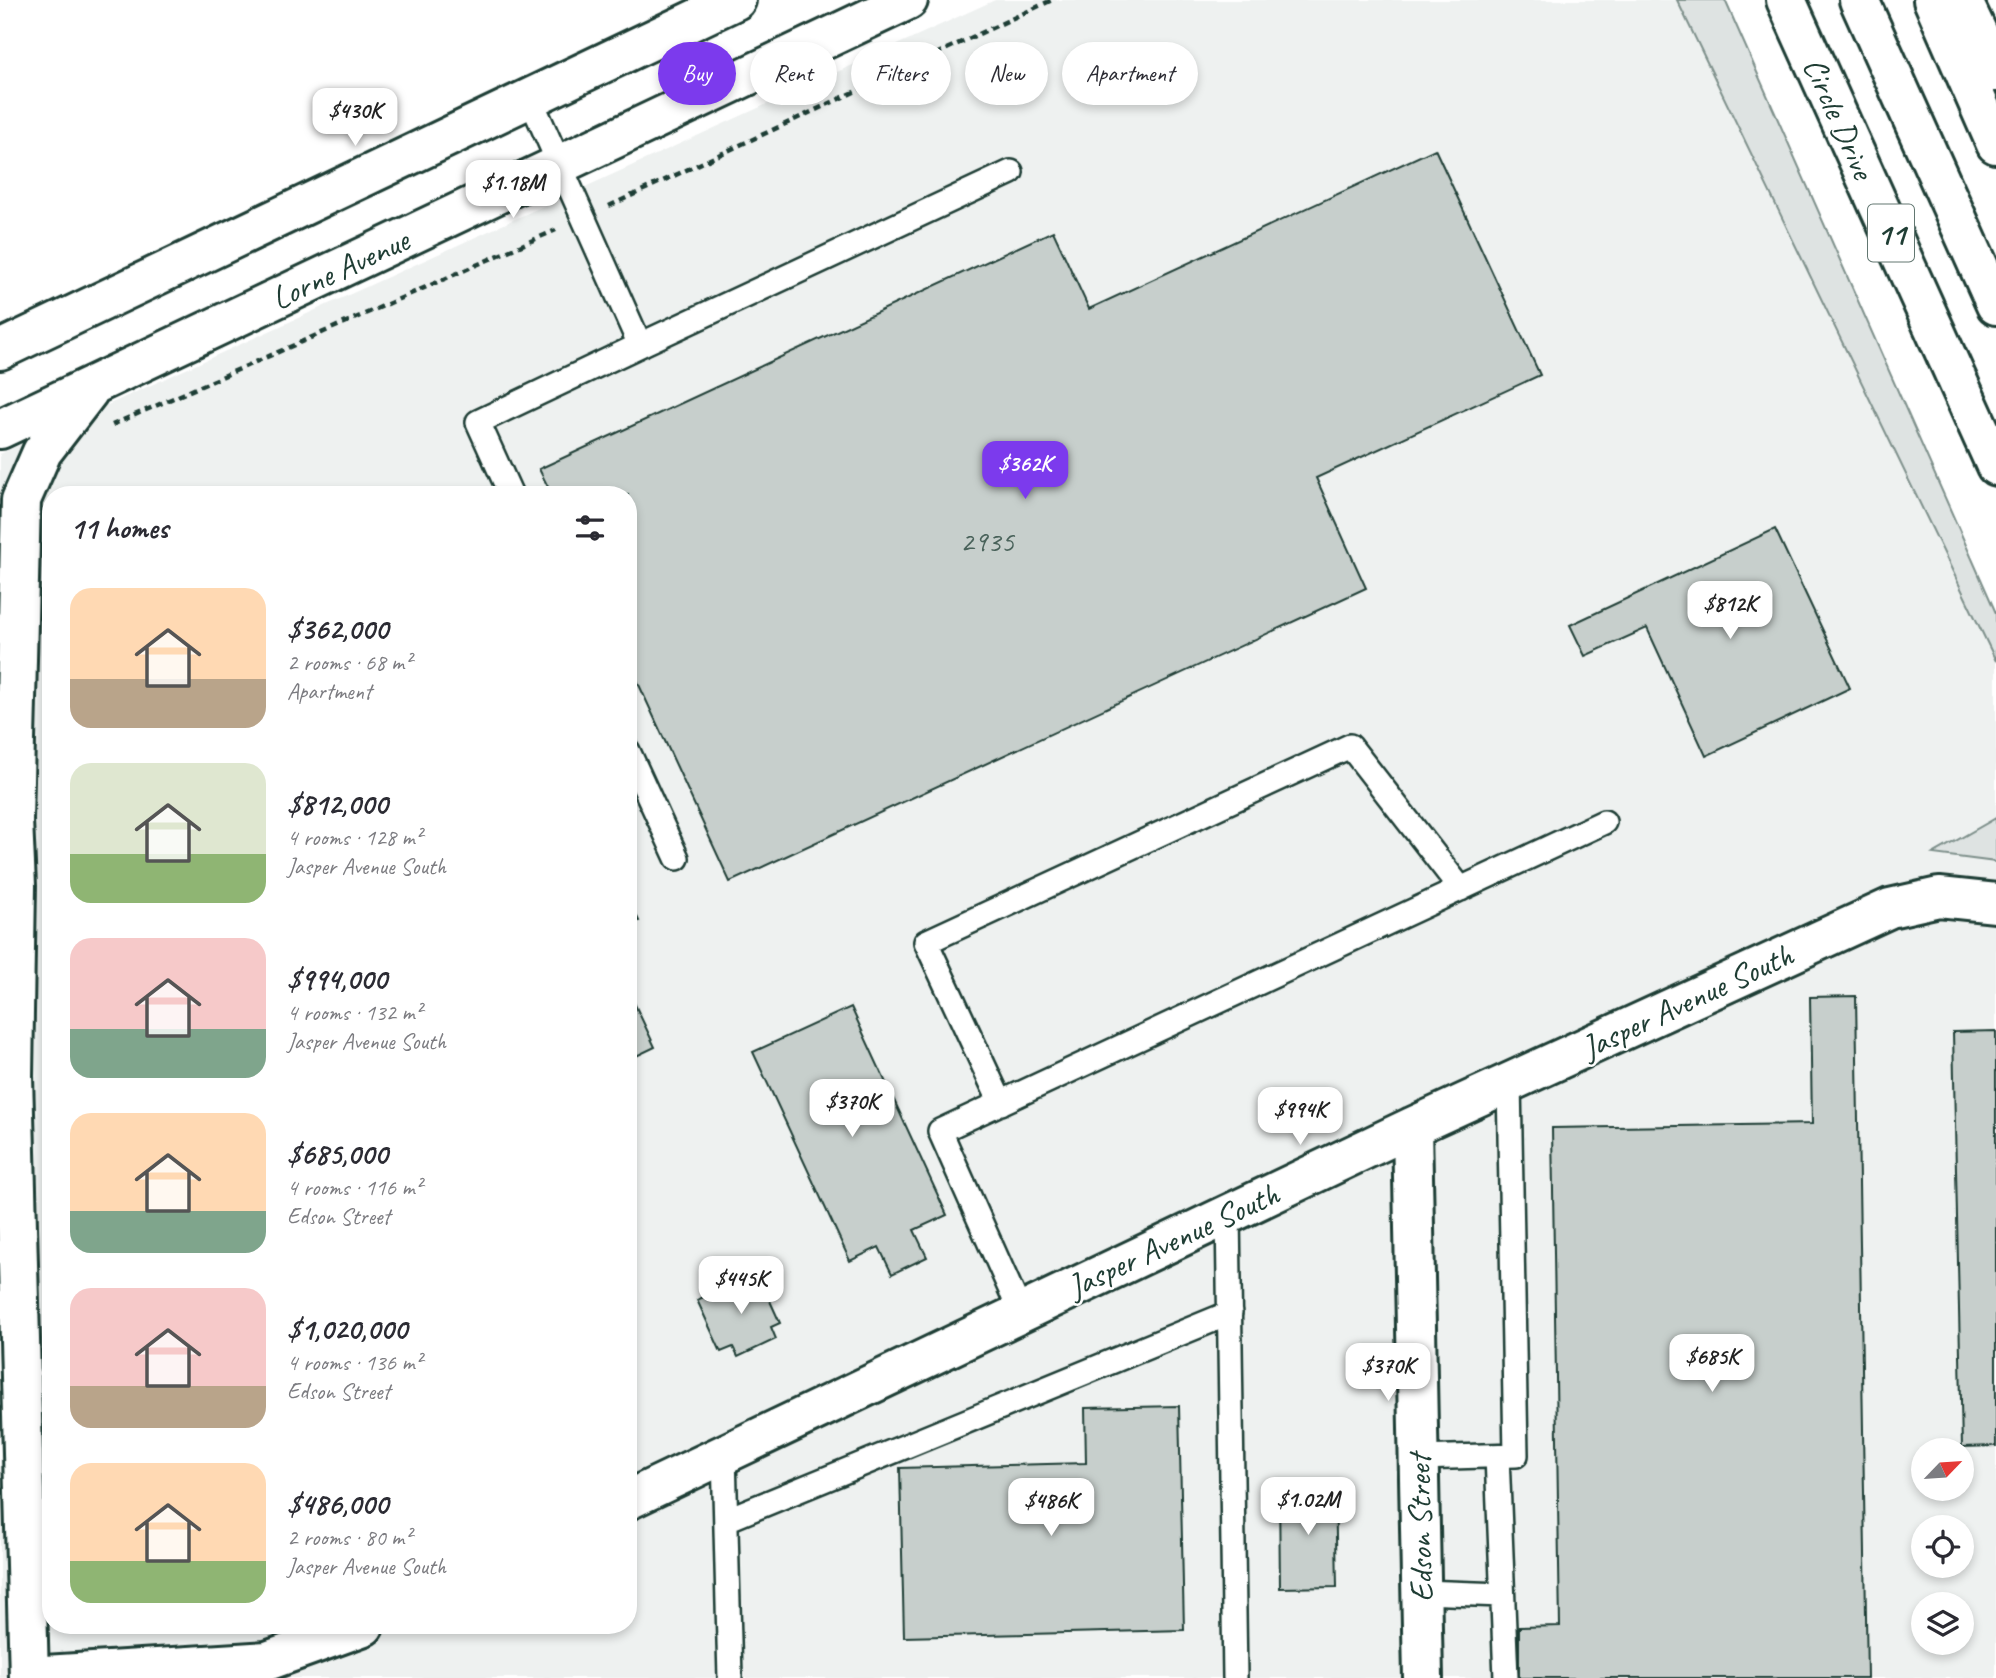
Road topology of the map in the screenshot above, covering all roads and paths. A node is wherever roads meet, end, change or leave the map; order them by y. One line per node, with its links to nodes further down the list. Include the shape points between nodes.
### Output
1 (736, 0): 9 (main road)
2 (908, 0): 11 (main road, Lorne Avenue)
3 (1052, 0): 13 (path)
4 (1786, 0): 20 (main road, Circle Drive / 11)
5 (1859, 0): 14 (main road, Circle Drive / 11)
6 (1933, 0): 10 (main road)
7 (1962, 0): 8 (main road)
8 (1996, 72)
9 (530, 98): 11 (lane); 16 (main road)
10 (1996, 144)
11 (561, 164): 13 (lane); 17 (main road, Lorne Avenue)
12 (1011, 172): 15 (lane)
13 (583, 218): 15 (lane); 18 (path)
14 (1996, 305)
15 (640, 345): 21 (lane, via 478,422)
16 (0, 350)
17 (92, 386): 19 (main road, Lorne Avenue); 24 (main road, via 42,452 21,500)
18 (107, 427)
19 (0, 429)
20 (1996, 466)
21 (507, 486)
22 (637, 771): 26 (lane)
23 (0, 776): 24 (main road)
24 (13, 820): 27 (main road)
25 (1604, 822): 28 (lane)
26 (677, 858)
27 (8, 889): 33 (main road, via 13,1076)
28 (1461, 889): 31 (lane); 31 (lane, via 1350,746 926,942)
29 (1996, 902): 30 (main road, Jasper Avenue South, via 1939,897 1890,908)
30 (1509, 1082): 32 (main road, Jasper Avenue South); 39 (lane, via 1516,1455)
31 (1001, 1103): 36 (lane, via 940,1131)
32 (1412, 1127): 34 (main road, Jasper Avenue South); 40 (main road, Edson Street)
33 (9, 1159): 35 (main road)
34 (1228, 1214): 36 (main road, Jasper Avenue South); 37 (lane)
35 (10, 1281): 46 (main road)
36 (1021, 1313): 38 (main road, Jasper Avenue South)
37 (1230, 1313): 42 (lane); 48 (lane)
38 (724, 1455): 41 (main road, Jasper Avenue South); 42 (lane)
39 (1497, 1456): 40 (lane); 44 (lane)
40 (1419, 1458): 43 (main road, Edson Street)
41 (637, 1496)
42 (726, 1520): 47 (lane)
43 (1422, 1592): 44 (lane); 49 (main road, Edson Street)
44 (1502, 1595): 50 (lane)
45 (342, 1634): 46 (main road, via 267,1661)
46 (29, 1677)
47 (730, 1678)
48 (1235, 1678)
49 (1423, 1678)
50 (1506, 1678)

